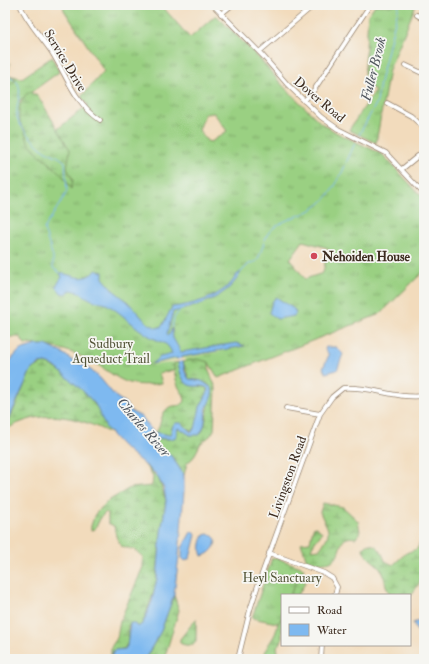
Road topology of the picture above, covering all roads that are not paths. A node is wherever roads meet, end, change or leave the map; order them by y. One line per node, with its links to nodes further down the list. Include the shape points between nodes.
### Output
1 (20, 5): 14 (street, Service Drive, via 81,104)
2 (213, 5): 6 (street, Dover Road)
3 (232, 5): 6 (street)
4 (314, 5): 9 (street)
5 (370, 5): 12 (street, via 314,90)
6 (222, 14): 9 (street, Dover Road)
7 (417, 15): 8 (street)
8 (424, 19)
9 (259, 52): 12 (street, Dover Road)
10 (405, 65): 11 (street)
11 (424, 74)
12 (304, 101): 17 (street, Dover Road, via 334,126 383,151)
13 (387, 103): 15 (street, via 408,114)
14 (100, 120)
15 (424, 128)
16 (424, 152): 17 (street)
17 (402, 169): 18 (street, Dover Road)
18 (424, 194)
19 (424, 396): 21 (street, Livingston Road, via 401,397 366,388 343,388 332,397)
20 (286, 408): 21 (street)
21 (320, 414): 22 (street, Livingston Road)
22 (269, 553): 23 (street, via 331,577 337,587); 25 (street, Livingston Road, via 250,610)
23 (335, 594)
24 (322, 646): 26 (street)
25 (238, 659)
26 (321, 659)

